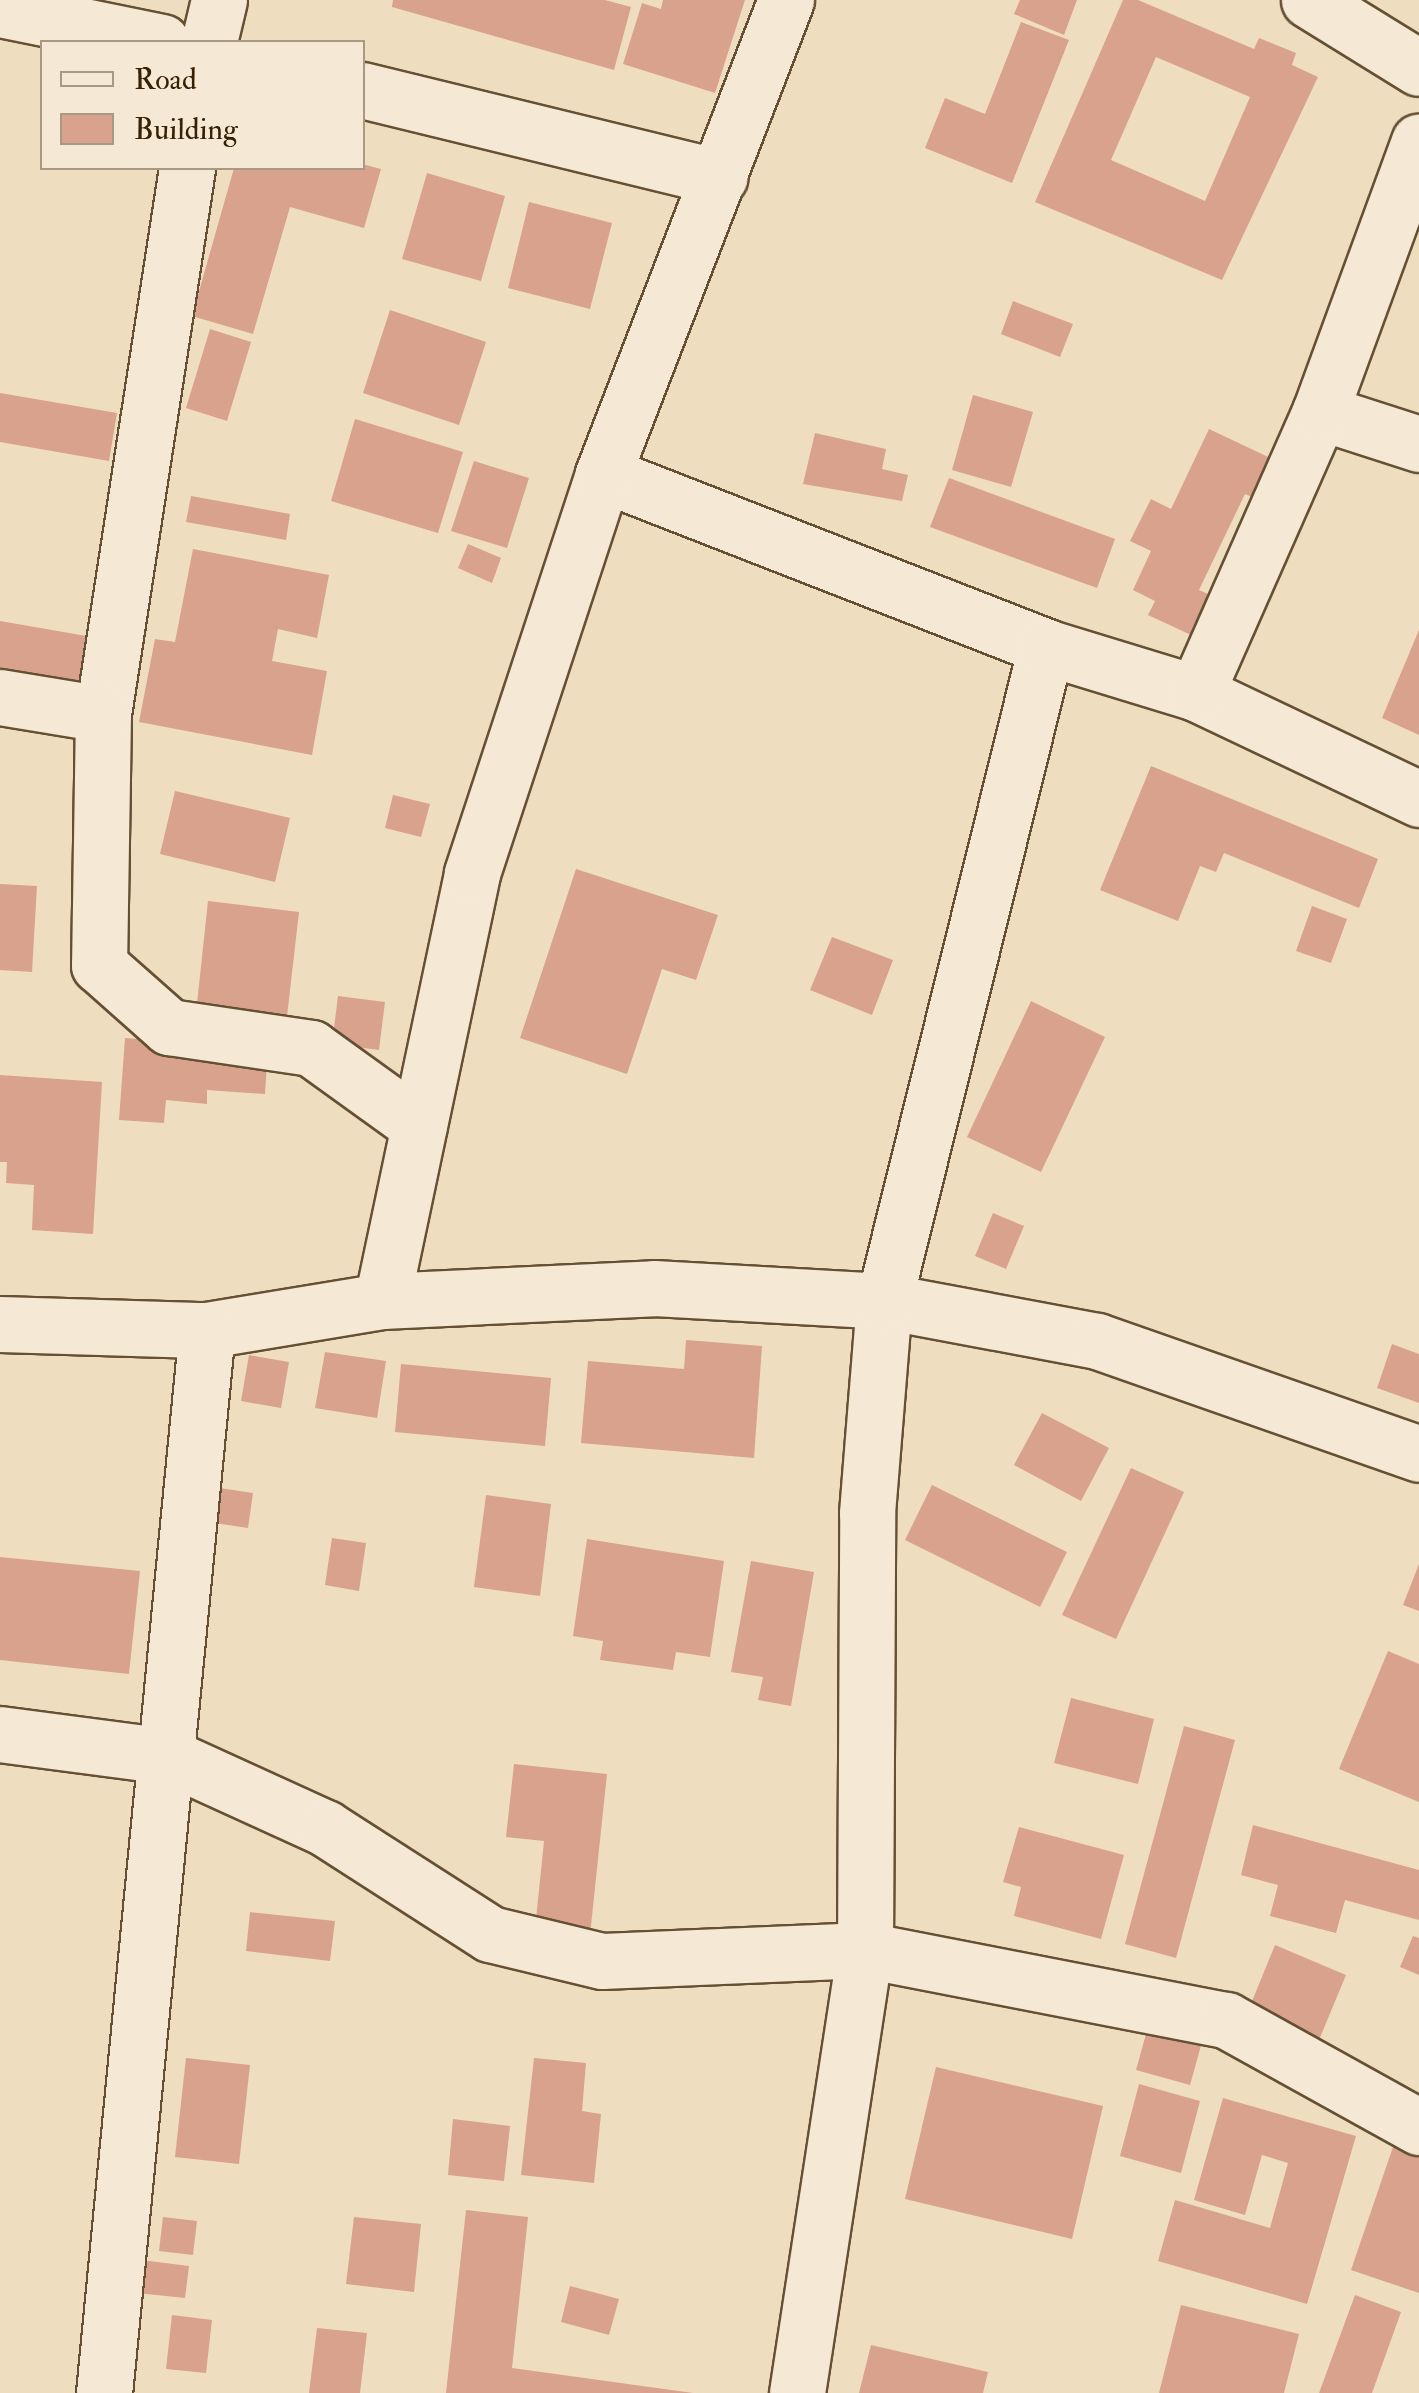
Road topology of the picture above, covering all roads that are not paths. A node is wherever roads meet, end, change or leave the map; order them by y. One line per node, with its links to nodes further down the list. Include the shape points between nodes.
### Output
1 (219, 0): 6 (street)
2 (786, 0): 11 (street)
3 (1309, 0): 7 (street)
4 (0, 9): 5 (street)
5 (152, 40)
6 (209, 40)
7 (1419, 68)
8 (365, 91): 11 (street)
9 (1419, 142): 12 (street)
10 (187, 170): 18 (street)
11 (720, 177): 14 (street)
12 (1320, 412): 13 (street); 16 (street)
13 (1419, 444)
14 (603, 474): 15 (street); 20 (street, via 472,873)
15 (1046, 646): 16 (street); 21 (street)
16 (1196, 693): 19 (street)
17 (0, 697): 18 (street)
18 (104, 714): 20 (street, via 99,965 169,1027 312,1048)
19 (1419, 799)
20 (419, 1126): 22 (street)
21 (884, 1301): 22 (street, via 654,1288); 25 (street, via 1097,1341); 28 (street, via 867,1513)
22 (382, 1302): 24 (street)
23 (0, 1324): 24 (street)
24 (207, 1330): 27 (street)
25 (1419, 1454)
26 (0, 1734): 27 (street)
27 (167, 1756): 28 (street, via 325,1828 490,1934 602,1962); 30 (street)
28 (866, 1950): 29 (street, via 1226,2020); 31 (street)
29 (1419, 2128)
30 (104, 2393)
31 (797, 2393)

